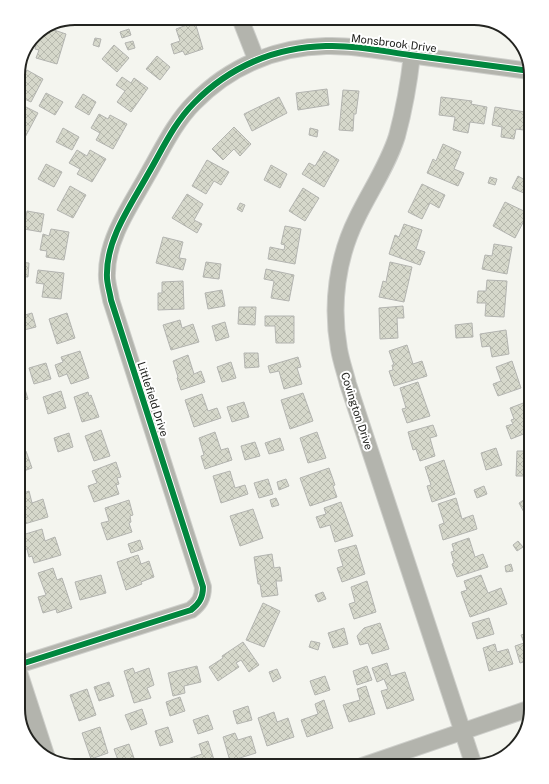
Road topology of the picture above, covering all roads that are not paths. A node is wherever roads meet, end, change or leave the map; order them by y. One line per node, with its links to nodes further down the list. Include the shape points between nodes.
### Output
1 (243, 25): 3 (street)
2 (412, 55): 3 (street, Monsbrook Drive, via 326,46 286,50); 4 (street, Monsbrook Drive); 8 (street, Covington Drive, via 409,84 397,137 356,218 341,259 335,309 336,331 348,384)
3 (256, 59): 5 (street, Littlefield Drive, via 216,83 194,103 178,123 124,219 110,248 107,262 106,276 111,300 204,594 197,606 191,610)
4 (524, 70)
5 (25, 663)
6 (25, 690): 9 (street)
7 (524, 710): 8 (street)
8 (462, 732): 10 (street); 11 (street, Covington Drive)
9 (44, 748)
10 (383, 759)
11 (472, 759)

